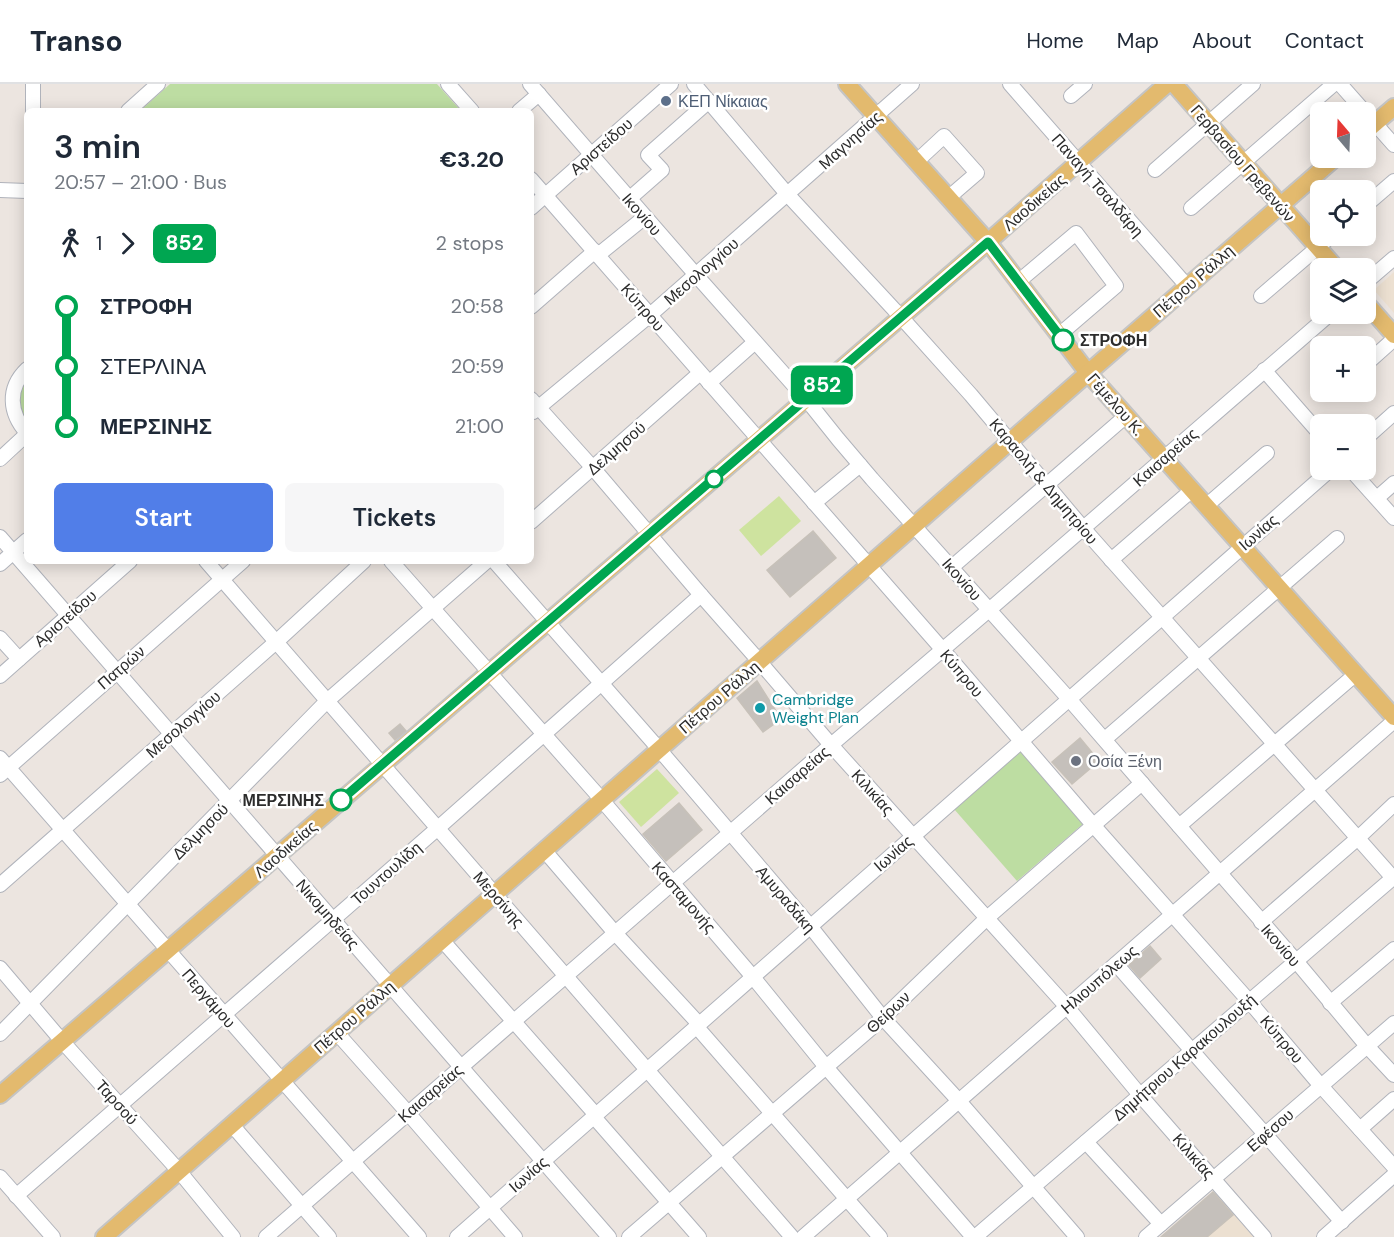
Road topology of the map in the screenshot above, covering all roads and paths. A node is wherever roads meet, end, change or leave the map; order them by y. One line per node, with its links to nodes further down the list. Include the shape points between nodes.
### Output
1 (33, 84): 20 (street)
2 (158, 84): 21 (street)
3 (448, 84): 22 (street)
4 (671, 84): 29 (street, Αριστείδου)
5 (694, 84): 17 (street, Καραολή & Δημητρίου)
6 (847, 84): 24 (main road, Γέμελου Κ.)
7 (912, 84): 24 (street, Μαγνησίας)
8 (1010, 84): 32 (street, Παναγή Τσαλδάρη)
9 (1084, 84): 16 (street)
10 (1167, 84): 32 (main road, Λαοδικείας)
11 (1174, 84): 25 (main road, Γερβασίου Γρεβενών)
12 (1253, 84): 25 (street)
13 (1334, 84): 31 (street)
14 (1340, 84): 18 (street)
15 (534, 89): 23 (street); 29 (street, Ικονίου)
16 (1071, 96)
17 (709, 101): 40 (street, Καραολή & Δημητρίου); 43 (street, via 648,155 662,170)
18 (1352, 102)
19 (1394, 107): 26 (main road)
20 (33, 108)
21 (131, 108)
22 (469, 108)
23 (521, 108)
24 (876, 116): 30 (main road, Γέμελου Κ.); 40 (street, Μαγνησίας)
25 (1208, 123): 31 (main road, Γερβασίου Γρεβενών); 34 (street)
26 (1376, 123)
27 (1376, 132): 28 (street)
28 (1394, 145)
29 (591, 155): 39 (street, Αριστείδου); 43 (street, Ικονίου)
30 (916, 162): 42 (main road, Γέμελου Κ.); 42 (street, via 944,136 977,173)
31 (1242, 162): 45 (main road, Γερβασίου Γρεβενών); 46 (street)
32 (1078, 163): 48 (main road, Λαοδικείας); 56 (street, Παναγή Τσαλδάρη)
33 (1323, 168): 45 (main road, Πέτρου Ράλλη)
34 (1155, 170)
35 (1394, 181): 41 (street)
36 (534, 182): 39 (street, Κύπρου)
37 (0, 190): 38 (street)
38 (24, 191)
39 (545, 195): 44 (street, Αριστείδου); 50 (street, Κύπρου)
40 (788, 195): 54 (street, Μεσολογγίου); 61 (street, Καραολή & Δημητρίου)
41 (1376, 197)
42 (948, 198): 48 (main road, Γέμελου Κ.)
43 (629, 199): 47 (street, Ικονίου)
44 (534, 205)
45 (1280, 205): 49 (main road, Γερβασίου Γρεβενών); 56 (main road, Πέτρου Ράλλη)
46 (1191, 208)
47 (645, 217): 50 (street); 54 (street, Ικονίου)
48 (988, 242): 55 (main road, Γέμελου Κ.); 61 (main road, Λαοδικείας)
49 (1317, 247): 51 (main road, Γερβασίου Γρεβενών); 57 (street)
50 (596, 253): 58 (street); 59 (street, Κύπρου)
51 (1327, 258)
52 (1394, 258): 53 (street)
53 (1376, 274)
54 (696, 275): 59 (street, Μεσολογγίου); 65 (street, Ικονίου)
55 (1018, 282): 63 (main road, Γέμελου Κ.); 63 (street, via 1076,233 1116,286)
56 (1187, 286): 69 (main road, Πέτρου Ράλλη)
57 (1261, 296)
58 (534, 305)
59 (650, 315): 70 (street, Κύπρου); 73 (street, Μεσολογγίου)
60 (1376, 315): 64 (main road)
61 (901, 317): 71 (main road, Λαοδικείας); 82 (street, Καραολή & Δημητρίου)
62 (1318, 324): 67 (street, Καισαρείας)
63 (1059, 335): 69 (main road, Γέμελου Κ.)
64 (1394, 337): 66 (street)
65 (755, 342): 70 (street, Δελμησού); 71 (street, Ικονίου)
66 (1376, 354)
67 (1264, 370): 77 (street); 84 (street, Καισαρείας)
68 (24, 373): 72 (street)
69 (1088, 373): 76 (main road, Γέμελου Κ.); 82 (main road, Πέτρου Ράλλη)
70 (704, 378): 81 (street, Κύπρου); 87 (street, Δελμησού)
71 (806, 399): 81 (main road, Λαοδικείας); 86 (street, Ικονίου)
72 (7, 406): 78 (street)
73 (534, 406)
74 (534, 408): 87 (street, Κιλικίας)
75 (1394, 413): 79 (street)
76 (1126, 416): 84 (main road, Γέμελου Κ.); 91 (street)
77 (1310, 423)
78 (24, 429)
79 (1376, 429)
80 (24, 436): 85 (street)
81 (759, 440): 94 (street, Κύπρου); 100 (main road, Λαοδικείας)
82 (1010, 441): 91 (street, Καραολή & Δημητρίου); 98 (main road, Πέτρου Ράλλη)
83 (1267, 453): 95 (street)
84 (1164, 458): 92 (main road, Γέμελου Κ.); 99 (street, Καισαρείας)
85 (0, 459)
86 (860, 465): 94 (street); 98 (street, Ικονίου)
87 (592, 468): 97 (street, Δελμησού); 100 (street, Κιλικίας)
88 (1318, 480): 104 (street, Ιωνίας)
89 (1360, 480): 93 (street)
90 (1394, 483): 93 (street)
91 (1047, 485): 99 (street, Καραολή & Δημητρίου); 116 (street)
92 (1192, 490): 95 (main road, Γέμελου Κ.); 106 (street)
93 (1377, 498): 96 (street)
94 (814, 503): 115 (street, Κύπρου)
95 (1206, 506): 104 (main road, Γέμελου Κ.)
96 (1394, 518)
97 (534, 519)
98 (915, 525): 115 (main road, Πέτρου Ράλλη); 116 (street, Ικονίου)
99 (1083, 528): 106 (street, Καραολή & Δημητρίου); 121 (street, Καισαρείας)
100 (650, 534): 119 (street, Κιλικίας); 124 (main road, Λαοδικείας)
101 (0, 537): 105 (street, Νικομηδείας)
102 (1337, 538): 118 (street)
103 (24, 543): 105 (street)
104 (1242, 546): 118 (main road, Γέμελου Κ.); 123 (street, Ιωνίας)
105 (13, 552): 107 (street); 122 (street, Νικομηδείας)
106 (1111, 560): 123 (street, Καραολή & Δημητρίου)
107 (0, 564)
108 (127, 564): 122 (street, Αριστείδου)
109 (209, 564): 117 (street, Μερσίνης)
110 (240, 564): 117 (street, Πατρών)
111 (361, 564): 126 (street, Μεσολογγίου)
112 (394, 564): 120 (street, Κασταμονής)
113 (484, 564): 120 (street, Δελμησού)
114 (497, 564): 124 (street, Αμυραδάκη)
115 (869, 565): 127 (street, Κύπρου); 130 (main road, Πέτρου Ράλλη)
116 (952, 567): 121 (street, Ικονίου)
117 (222, 580): 126 (street, Μερσίνης); 131 (street, Πατρών)
118 (1280, 588): 128 (street); 133 (main road, Γέμελου Κ.)
119 (701, 595): 130 (street, Κιλικίας); 135 (street, Τουντουλίδη)
120 (433, 608): 132 (street, Κασταμονής); 137 (street, Δελμησού)
121 (989, 610): 127 (street, Καισαρείας); 136 (street, Ικονίου)
122 (68, 615): 129 (street, Αριστείδου); 131 (street, Νικομηδείας)
123 (1162, 617): 128 (street, Καραολή & Δημητρίου); 136 (street, Ιωνίας)
124 (548, 622): 132 (main road, Λαοδικείας); 135 (street, Αμυραδάκη)
125 (0, 638): 129 (street)
126 (276, 642): 137 (street, Μερσίνης); 139 (street, Μεσολογγίου)
127 (942, 649): 142 (street, Κύπρου); 144 (street, Καισαρείας)
128 (1198, 658): 141 (street); 143 (street, Καραολή & Δημητρίου)
129 (19, 659): 134 (street, Αριστείδου)
130 (759, 661): 144 (street, Κιλικίας); 145 (main road, Πέτρου Ράλλη)
131 (117, 671): 139 (street, Νικομηδείας); 147 (street, Πατρών)
132 (490, 672): 140 (street, Κασταμονής); 146 (main road, Λαοδικείας)
133 (1356, 674): 138 (main road, Γέμελου Κ.); 143 (street)
134 (0, 676)
135 (602, 684): 140 (street, Τουντουλίδη); 145 (street, Αμυραδάκη)
136 (1069, 699): 141 (street, Ικονίου); 142 (street, Ιωνίας)
137 (327, 701): 146 (street, Μερσίνης); 151 (street, Δελμησού)
138 (1394, 719): 149 (street, Ηλιουπόλεως)
139 (172, 734): 151 (street, Νικομηδείας); 156 (street, Μεσολογγίου)
140 (543, 735): 150 (street, Κασταμονής); 155 (street, Τουντουλίδη)
141 (1105, 739): 148 (street, Ικονίου)
142 (1020, 741): 153 (street, Κύπρου); 158 (street, Ιωνίας)
143 (1274, 744): 149 (street, Καραολή & Δημητρίου); 154 (street)
144 (831, 745): 157 (street, Καισαρείας); 158 (street, Κιλικίας)
145 (659, 750): 150 (main road, Πέτρου Ράλλη); 157 (street, Αμυραδάκη)
146 (382, 765): 155 (street, Μερσίνης); 161 (main road, Λαοδικείας)
147 (3, 767): 156 (street, Περγάμου)
148 (1142, 783): 153 (street, Θείρων); 154 (street, Ικονίου)
149 (1315, 790): 159 (street, Καραολή & Δημητρίου); 162 (street, Ηλιουπόλεως)
150 (601, 800): 160 (main road, Πέτρου Ράλλη); 164 (street, Κασταμονής)
151 (230, 801): 161 (street, Νικομηδείας); 167 (street, Δελμησού)
152 (1394, 804): 159 (street)
153 (1094, 826): 168 (street, Κύπρου); 169 (street, Θείρων)
154 (1179, 826): 162 (street, Ικονίου)
155 (438, 828): 166 (street, Μερσίνης); 170 (street, Τουντουλίδη)
156 (63, 830): 165 (street, Μεσολογγίου); 167 (street, Περγάμου)
157 (730, 834): 164 (street, Καισαρείας); 172 (street, Αμυραδάκη)
158 (913, 836): 169 (street, Κιλικίας); 172 (street, Ιωνίας)
159 (1358, 838): 163 (street, Καραολή & Δημητρίου); 171 (street)
160 (544, 850): 166 (main road, Πέτρου Ράλλη); 173 (street)
161 (277, 856): 170 (street, Νικομηδείας); 176 (main road, Λαοδικείας)
162 (1219, 874): 168 (street, Ηλιουπόλεως); 171 (street, Ικονίου)
163 (1394, 878): 177 (street, Δημήτριου Καρακουλουξή)
164 (672, 884): 173 (street, Καισαρείας); 181 (street, Κασταμονής)
165 (0, 885)
166 (495, 894): 174 (main road, Πέτρου Ράλλη); 180 (street, Μερσίνης)
167 (128, 904): 176 (street, Περγάμου); 184 (street, Δελμησού)
168 (1172, 915): 178 (street, Ηλιουπόλεως); 183 (street, Κύπρου)
169 (987, 918): 186 (street, Κιλικίας); 188 (street, Θείρων)
170 (333, 920): 182 (street, Νικομηδείας); 187 (street, Τουντουλίδη)
171 (1261, 922): 177 (street, Ικονίου)
172 (810, 926): 181 (street, Ιωνίας); 188 (street, Αμυραδάκη)
173 (615, 933): 180 (street, Καισαρείας); 191 (street)
174 (442, 940): 182 (main road, Πέτρου Ράλλη); 189 (street)
175 (1394, 949): 185 (street)
176 (168, 950): 187 (street, Περγάμου); 194 (main road, Λαοδικείας)
177 (1296, 962): 183 (street, Δημήτριου Καρακουλουξή); 185 (street, Ικονίου)
178 (1116, 964): 186 (street, Ηλιουπόλεως); 196 (street)
179 (0, 968): 184 (street, Ταρσού)
180 (566, 976): 189 (street, Καισαρείας); 199 (street, Μερσίνης)
181 (753, 976): 191 (street, Ιωνίας); 198 (street, Κασταμονής)
182 (390, 986): 192 (main road, Πέτρου Ράλλη); 197 (street, Νικομηδείας)
183 (1250, 1001): 196 (street, Δημήτριου Καρακουλουξή); 202 (street, Κύπρου)
184 (30, 1003): 193 (street, Δελμησού); 194 (street, Ταρσού)
185 (1330, 1003): 195 (street, Ικονίου)
186 (1067, 1007): 204 (street, Κιλικίας); 206 (street, Ηλιουπόλεως)
187 (224, 1014): 201 (street, Περγάμου); 207 (street, Τουντουλίδη)
188 (883, 1018): 198 (street, Θείρων); 206 (street, Αμυραδάκη)
189 (513, 1022): 197 (street, Καισαρείας); 210 (street)
190 (1394, 1023): 195 (street, Εφέσου)
191 (698, 1025): 199 (street, Ιωνίας); 209 (street)
192 (337, 1033): 201 (main road, Πέτρου Ράλλη); 208 (street)
193 (0, 1034)
194 (62, 1041): 203 (main road, Λαοδικείας); 207 (street, Ταρσού)
195 (1366, 1046): 200 (street, Ικονίου); 202 (street, Εφέσου)
196 (1191, 1051): 204 (street, Δημήτριου Καρακουλουξή); 213 (street)
197 (461, 1066): 208 (street, Καισαρείας); 218 (street, Νικομηδείας)
198 (826, 1067): 209 (street, Θείρων); 215 (street, Κασταμονής)
199 (647, 1070): 210 (street, Ιωνίας); 216 (street, Μερσίνης)
200 (1394, 1075)
201 (282, 1081): 211 (main road, Πέτρου Ράλλη); 217 (street, Περγάμου)
202 (1321, 1086): 212 (street, Κύπρου); 213 (street, Εφέσου)
203 (0, 1095)
204 (1140, 1095): 214 (street, Δημήτριου Καρακουλουξή); 223 (street, Κιλικίας)
205 (1394, 1100): 212 (street)
206 (959, 1101): 215 (street, Ηλιουπόλεως); 224 (street, Αμυραδάκη)
207 (120, 1106): 220 (street, Ταρσού); 225 (street, Τουντουλίδη)
208 (408, 1113): 217 (street, Καισαρείας); 229 (street)
209 (772, 1114): 216 (street, Θείρων); 226 (street)
210 (595, 1116): 218 (street, Ιωνίας); 227 (street)
211 (232, 1125): 220 (main road, Πέτρου Ράλλη); 228 (street)
212 (1360, 1129): 219 (street, Κύπρου)
213 (1265, 1135): 223 (street, Εφέσου); 230 (street)
214 (1086, 1142): 224 (street, Δημήτριου Καρακουλουξή); 231 (street)
215 (900, 1152): 226 (street, Ηλιουπόλεως); 246 (street, Κασταμονής)
216 (722, 1156): 227 (street, Θείρων); 243 (street, Μερσίνης)
217 (352, 1161): 228 (street, Καισαρείας); 237 (street, Περγάμου)
218 (543, 1161): 229 (street, Ιωνίας); 240 (street, Νικομηδείας)
219 (1394, 1167)
220 (179, 1171): 233 (main road, Πέτρου Ράλλη); 234 (street, Ταρσού)
221 (1394, 1175): 230 (street)
222 (0, 1178): 225 (street)
223 (1214, 1179): 231 (street, Εφέσου); 249 (street, Κιλικίας)
224 (1033, 1187): 246 (street, Δημήτριου Καρακουλουξή); 247 (street, Αμυραδάκη)
225 (16, 1196): 232 (street)
226 (847, 1199): 244 (street, Ηλιουπόλεως); 245 (street)
227 (668, 1203): 241 (street, Θείρων); 242 (street)
228 (302, 1205): 235 (street, Καισαρείας); 236 (street)
229 (490, 1208): 238 (street, Ιωνίας); 239 (street)
230 (1342, 1222): 250 (street)
231 (1161, 1224): 248 (street, Εφέσου)
232 (53, 1237)
233 (104, 1237)
234 (233, 1237)
235 (266, 1237)
236 (329, 1237)
237 (418, 1237)
238 (457, 1237)
239 (515, 1237)
240 (609, 1237)
241 (629, 1237)
242 (699, 1237)
243 (792, 1237)
244 (803, 1237)
245 (880, 1237)
246 (974, 1237)
247 (1077, 1237)
248 (1146, 1237)
249 (1264, 1237)
250 (1324, 1237)

